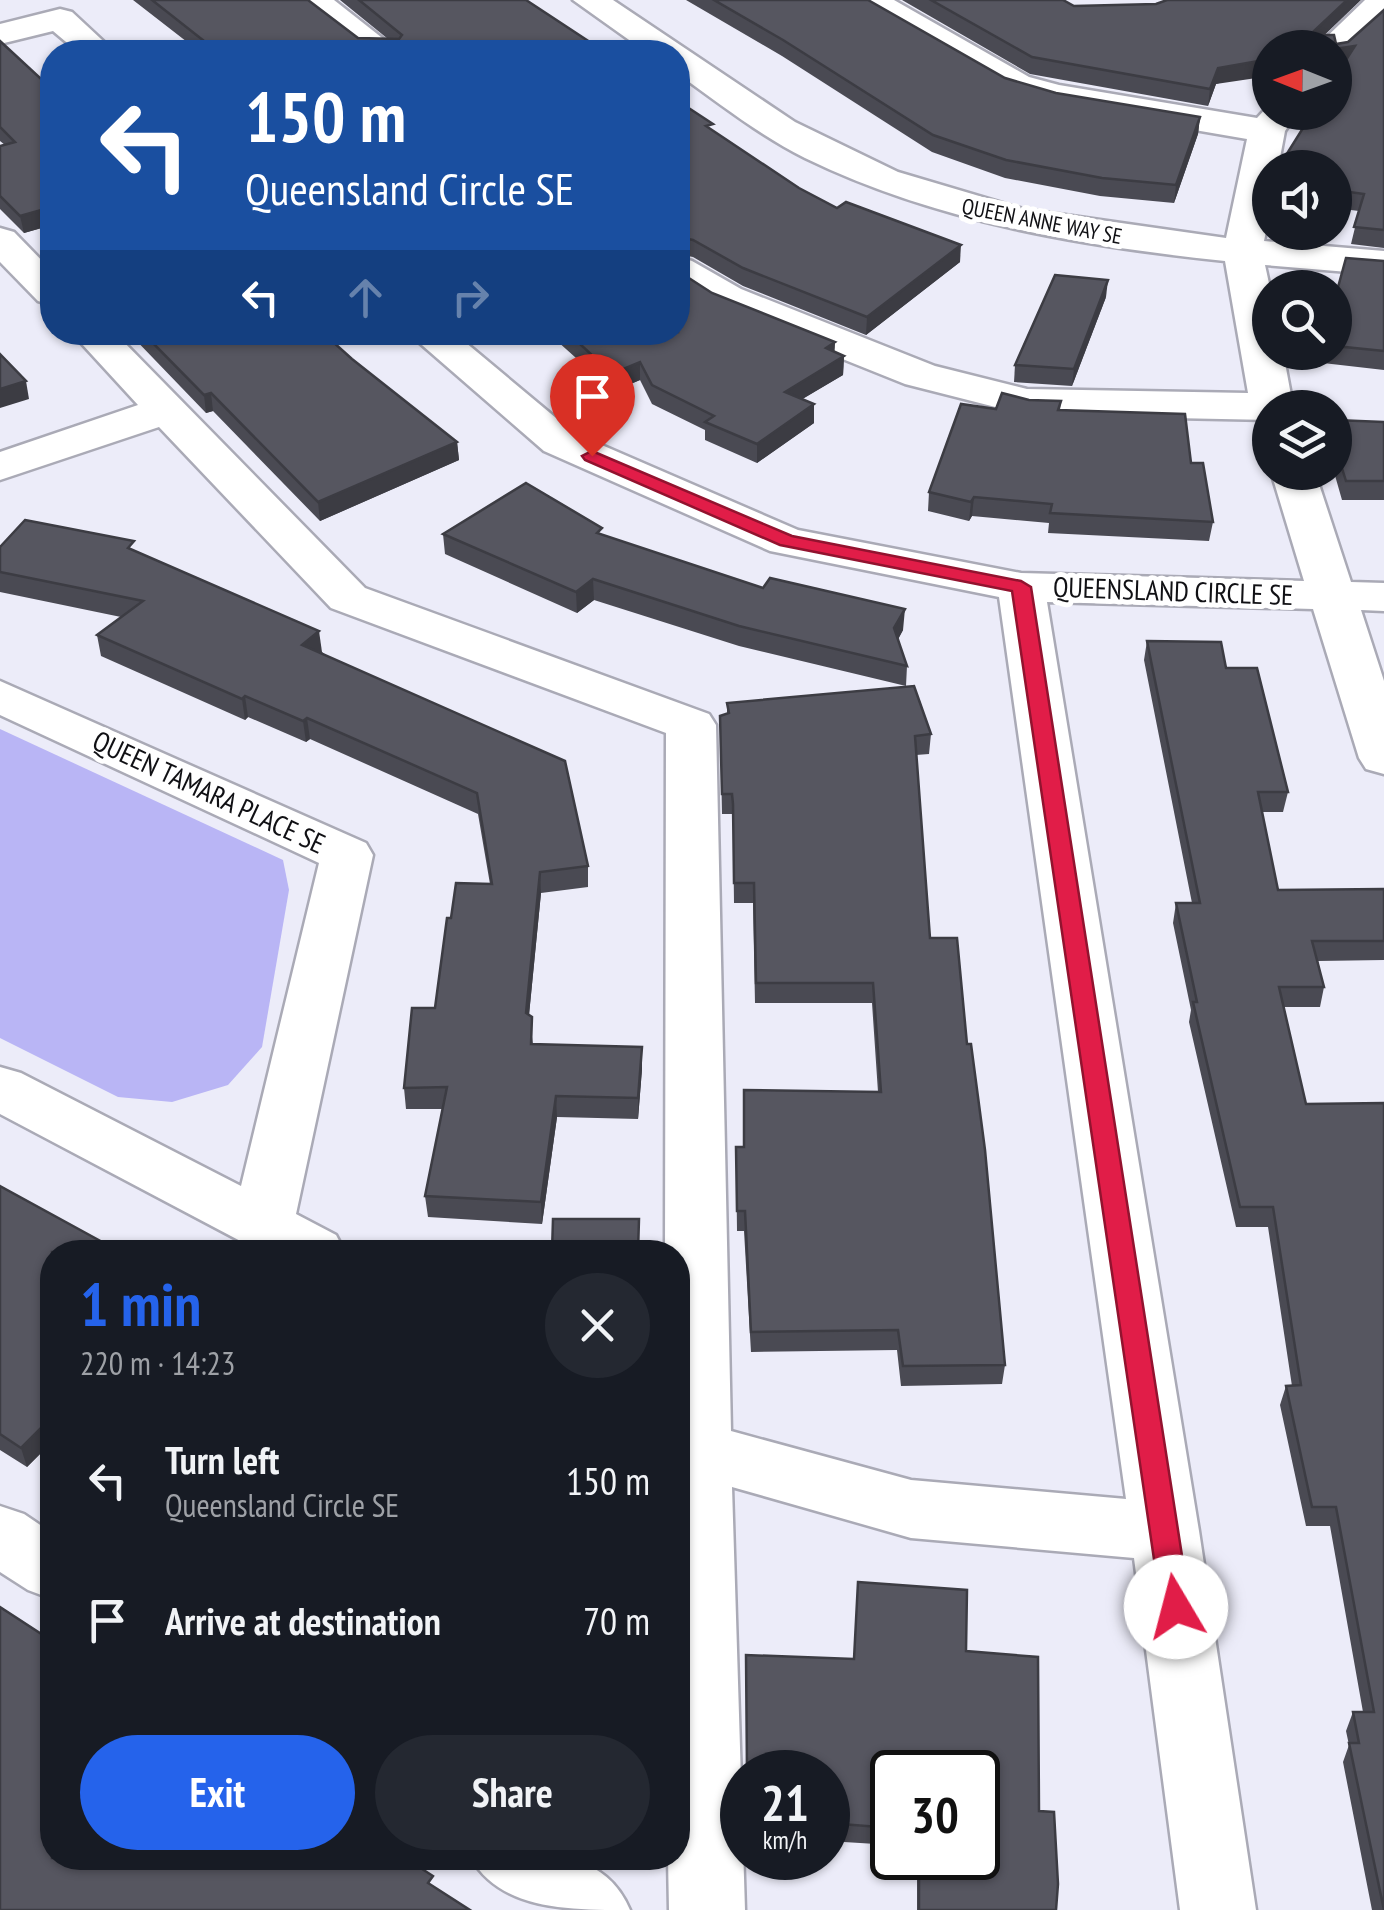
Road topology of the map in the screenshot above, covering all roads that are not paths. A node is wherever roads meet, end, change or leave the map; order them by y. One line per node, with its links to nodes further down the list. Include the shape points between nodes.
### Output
1 (312, 0): 8 (street)
2 (590, 0): 9 (street)
3 (870, 0): 11 (street, via 1017,84 1055,95)
4 (1384, 1): 5 (street)
5 (1352, 30)
6 (0, 34): 7 (street, via 60,19)
7 (84, 40)
8 (367, 40)
9 (652, 40)
10 (690, 66): 14 (street, QUEEN ANNE WAY SE, via 817,150 957,206 1077,232)
11 (1252, 119)
12 (1271, 130): 14 (street)
13 (0, 240): 17 (street)
14 (1242, 250): 15 (street, QUEEN ANNE WAY SE); 20 (street)
15 (1384, 263)
16 (690, 276): 21 (street, via 727,298 920,375 1026,402)
17 (35, 282)
18 (104, 345): 22 (street)
19 (443, 345): 25 (street, QUEENSLAND CIRCLE SE, via 559,442 769,534)
20 (1269, 390)
21 (1252, 407)
22 (166, 410): 23 (street); 32 (street, via 348,598 691,725)
23 (0, 467)
24 (1299, 490): 26 (street)
25 (1021, 587): 26 (street, QUEENSLAND CIRCLE SE); 35 (street)
26 (1332, 595): 27 (street, QUEENSLAND CIRCLE SE); 29 (street)
27 (1384, 596)
28 (0, 696): 31 (street, QUEEN TAMARA PLACE SE, via 347,855)
29 (1384, 758)
30 (0, 1088): 31 (street, QUEEN TAMARA PLACE SE)
31 (289, 1238)
32 (689, 1240)
33 (690, 1447): 35 (street, via 911,1510)
34 (690, 1495): 40 (street)
35 (1165, 1531): 41 (street)
36 (0, 1536): 37 (street)
37 (40, 1561)
38 (528, 1870): 39 (street)
39 (592, 1910)
40 (707, 1910)
41 (1218, 1910)

